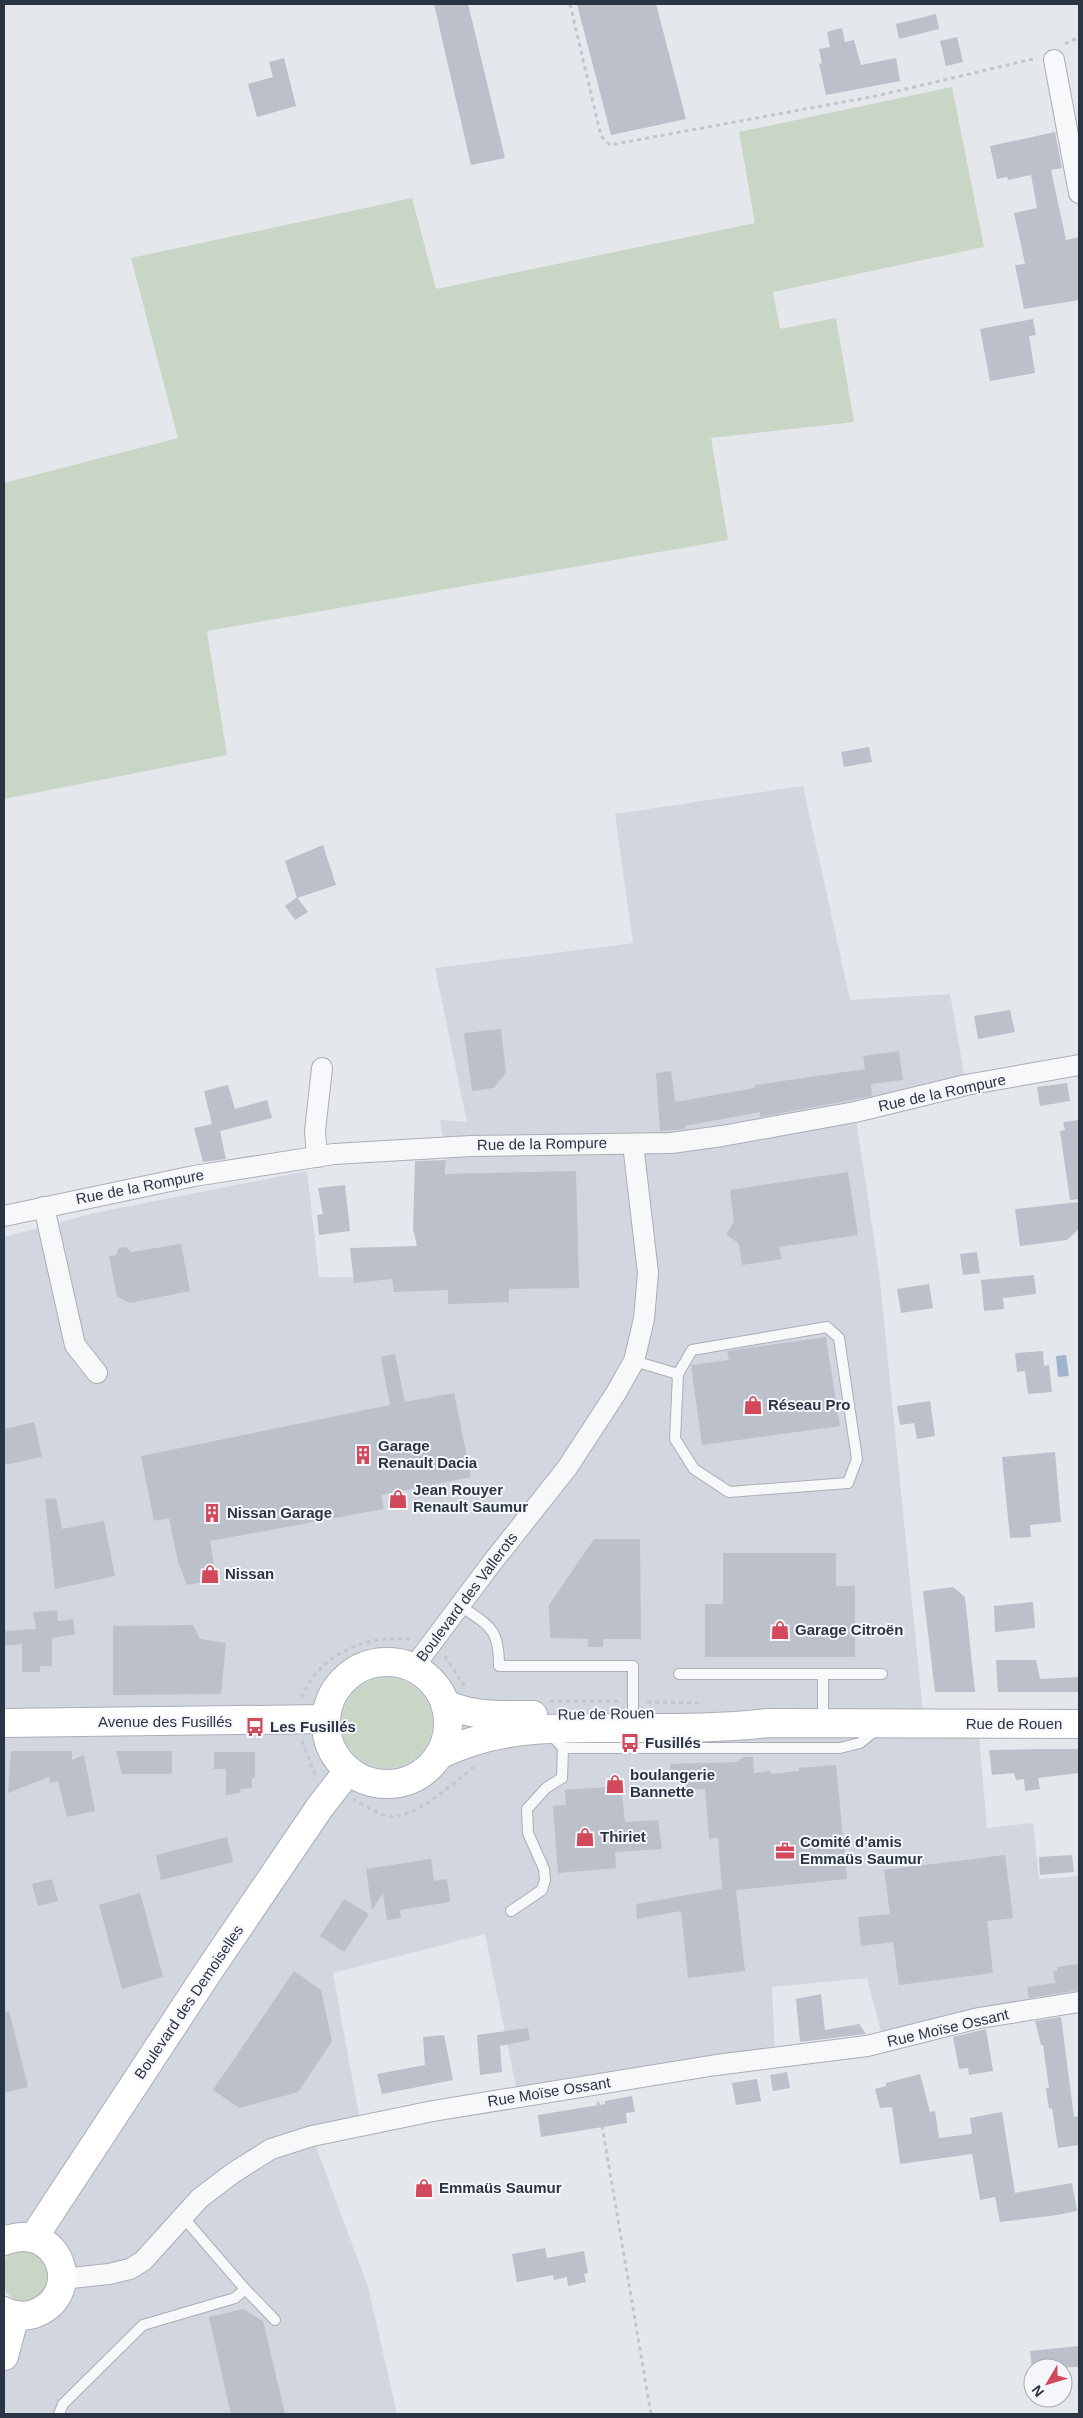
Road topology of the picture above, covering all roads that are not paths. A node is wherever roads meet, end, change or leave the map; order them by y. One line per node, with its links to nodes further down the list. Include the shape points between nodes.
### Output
1 (1054, 60): 2 (street)
2 (1079, 193)
3 (1079, 1065): 5 (street, Rue de la Rompure, via 966,1085 855,1112 765,1129 671,1143)
4 (322, 1068): 6 (street, via 315,1131)
5 (633, 1144): 6 (street, Rue de la Rompure, via 471,1146); 9 (street, Boulevard des Vallerots, via 648,1273 644,1319)
6 (317, 1157): 7 (street, Rue de la Rompure, via 194,1176)
7 (44, 1207): 8 (street, Rue de la Rompure); 10 (street, via 75,1345)
8 (4, 1216)
9 (634, 1361): 11 (lane); 12 (street, Boulevard des Vallerots, via 567,1468)
10 (97, 1373)
11 (678, 1374): 11 (lane, via 675,1439 694,1469 730,1492 848,1483 857,1459 839,1338 827,1327 692,1350)
12 (459, 1605): 13 (street, Boulevard des Vallerots); 19 (lane, via 493,1631 499,1644 499,1666 633,1666)
13 (413, 1668): 17 (main road, via 432,1683); 18 (main road, via 380,1662 363,1666 348,1675)
14 (679, 1674): 15 (lane)
15 (823, 1674): 16 (lane); 21 (lane)
16 (882, 1674)
17 (445, 1704): 24 (main road, Rue de Rouen, via 460,1711); 27 (main road, via 446,1739)
18 (313, 1720): 20 (main road, Avenue des Fusillés); 28 (main road, via 335,1756)
19 (630, 1720): 21 (main road, Rue de Rouen, via 723,1714 768,1723); 24 (main road, Rue de Rouen); 25 (main road, Rue de Rouen)
20 (4, 1723)
21 (823, 1723): 22 (main road, Rue de Rouen)
22 (884, 1723): 23 (main road, Rue de Rouen); 26 (lane, via 860,1743 840,1748)
23 (1079, 1724)
24 (475, 1727): 25 (main road, Rue de Rouen, via 515,1731); 27 (main road, Rue de Rouen)
25 (545, 1728): 26 (lane)
26 (563, 1748): 29 (lane, via 562,1778 546,1788 527,1809 528,1833 544,1869 542,1890)
27 (439, 1755): 28 (main road, via 421,1774 403,1783)
28 (340, 1780): 32 (main road, Boulevard des Demoiselles, via 210,1969)
29 (511, 1911)
30 (1079, 2002): 31 (street, Rue Moïse Ossant, via 979,2018 867,2046 595,2084 433,2111 312,2136 271,2149 252,2159 200,2198)
31 (183, 2216): 34 (street, Rue Moïse Ossant, via 143,2261 130,2269); 35 (lane)
32 (34, 2237): 33 (main road, via 16,2236); 34 (main road, via 47,2244 59,2258)
33 (4, 2241)
34 (62, 2279): 36 (main road, via 54,2301 44,2310 31,2315)
35 (245, 2289): 37 (lane); 39 (lane, via 235,2298 143,2325 63,2404)
36 (9, 2313): 38 (main road)
37 (276, 2320)
38 (4, 2356)
39 (59, 2414)

